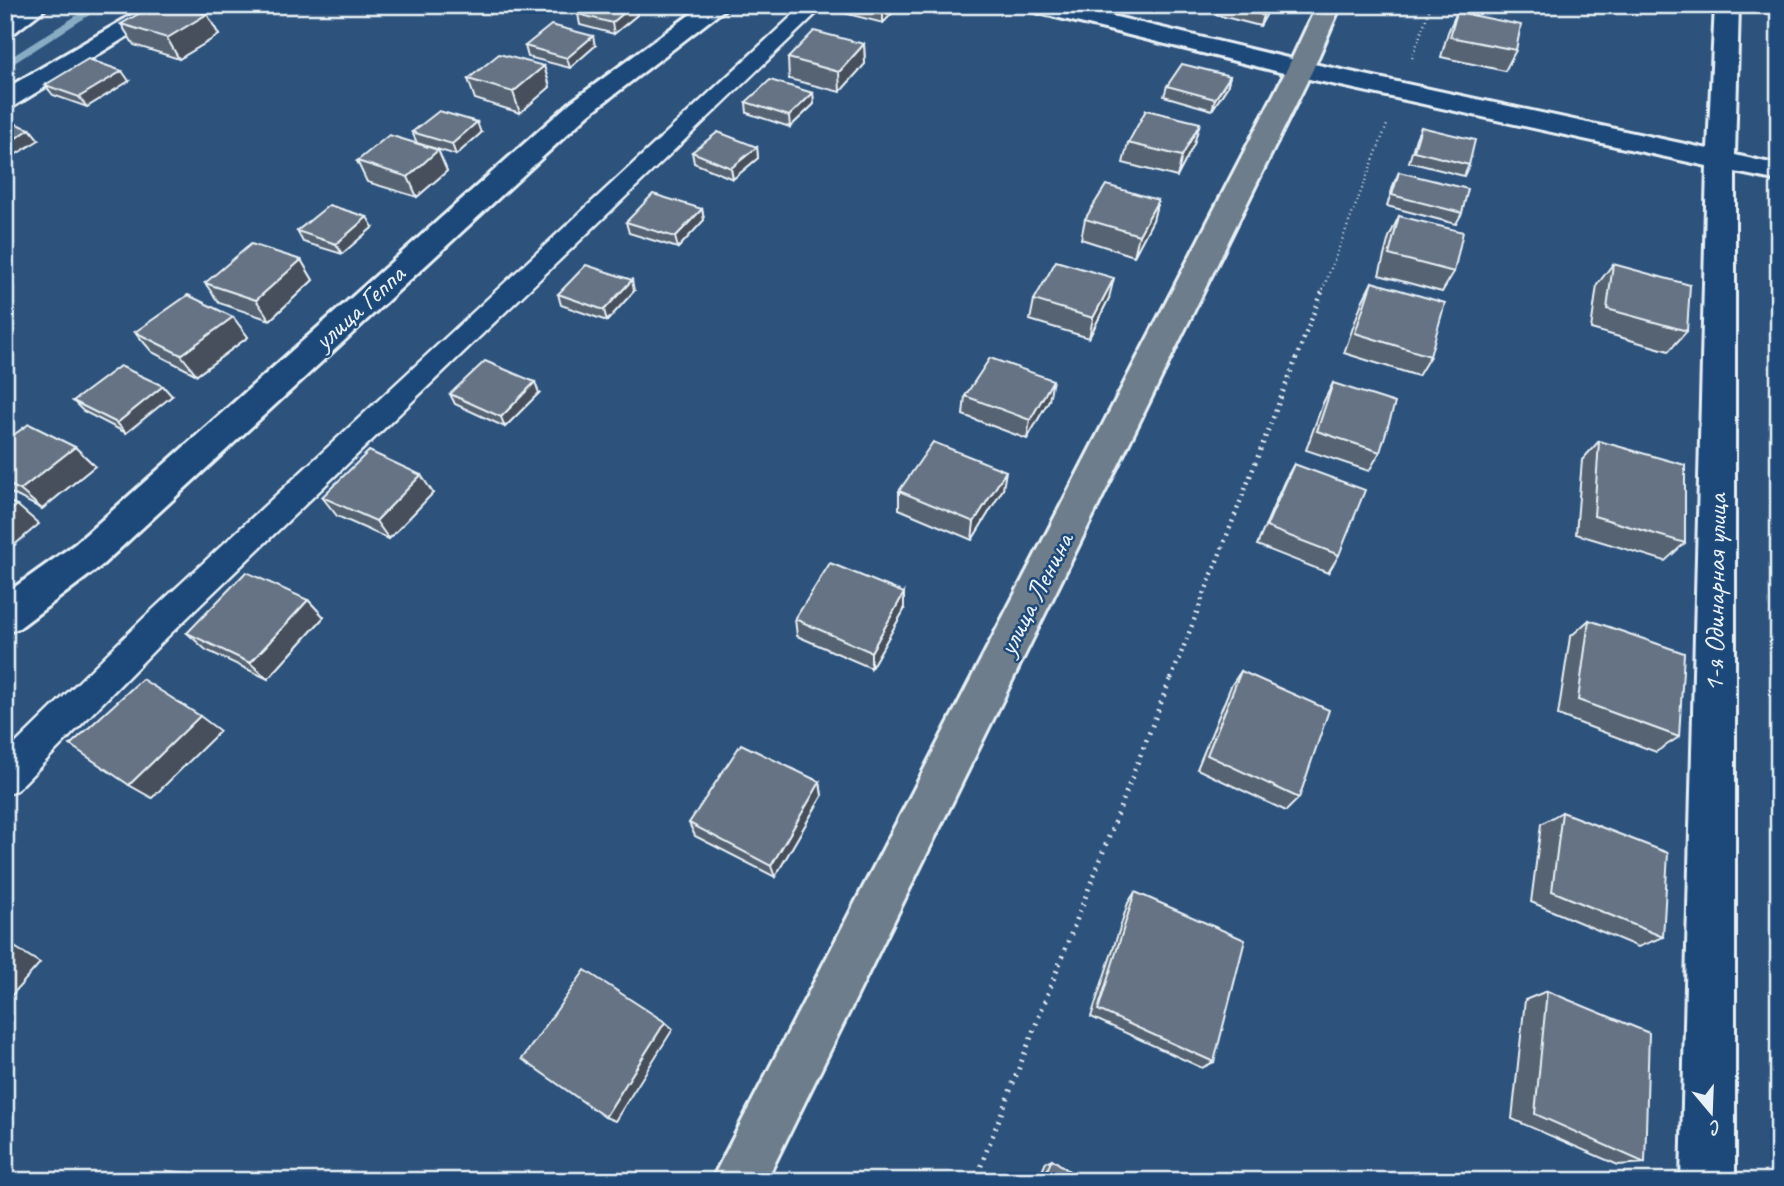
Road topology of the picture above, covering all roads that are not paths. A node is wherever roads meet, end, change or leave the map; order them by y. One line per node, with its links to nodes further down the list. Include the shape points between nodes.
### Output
1 (38, 5): 8 (street)
2 (166, 5): 10 (street)
3 (718, 5): 13 (street, улица Геппа, via 580,108 88,555)
4 (816, 5): 14 (lane, via 156,627)
5 (1035, 5): 9 (street)
6 (1329, 5): 9 (main road, улица Ленина)
7 (1727, 5): 11 (street, 1-я Одинарная улица)
8 (5, 28)
9 (1300, 69): 11 (street); 15 (main road, улица Ленина)
10 (5, 100)
11 (1721, 160): 12 (street); 16 (street, 1-я Одинарная улица)
12 (1779, 173)
13 (5, 616)
14 (5, 778)
15 (738, 1181)
16 (1708, 1181)

